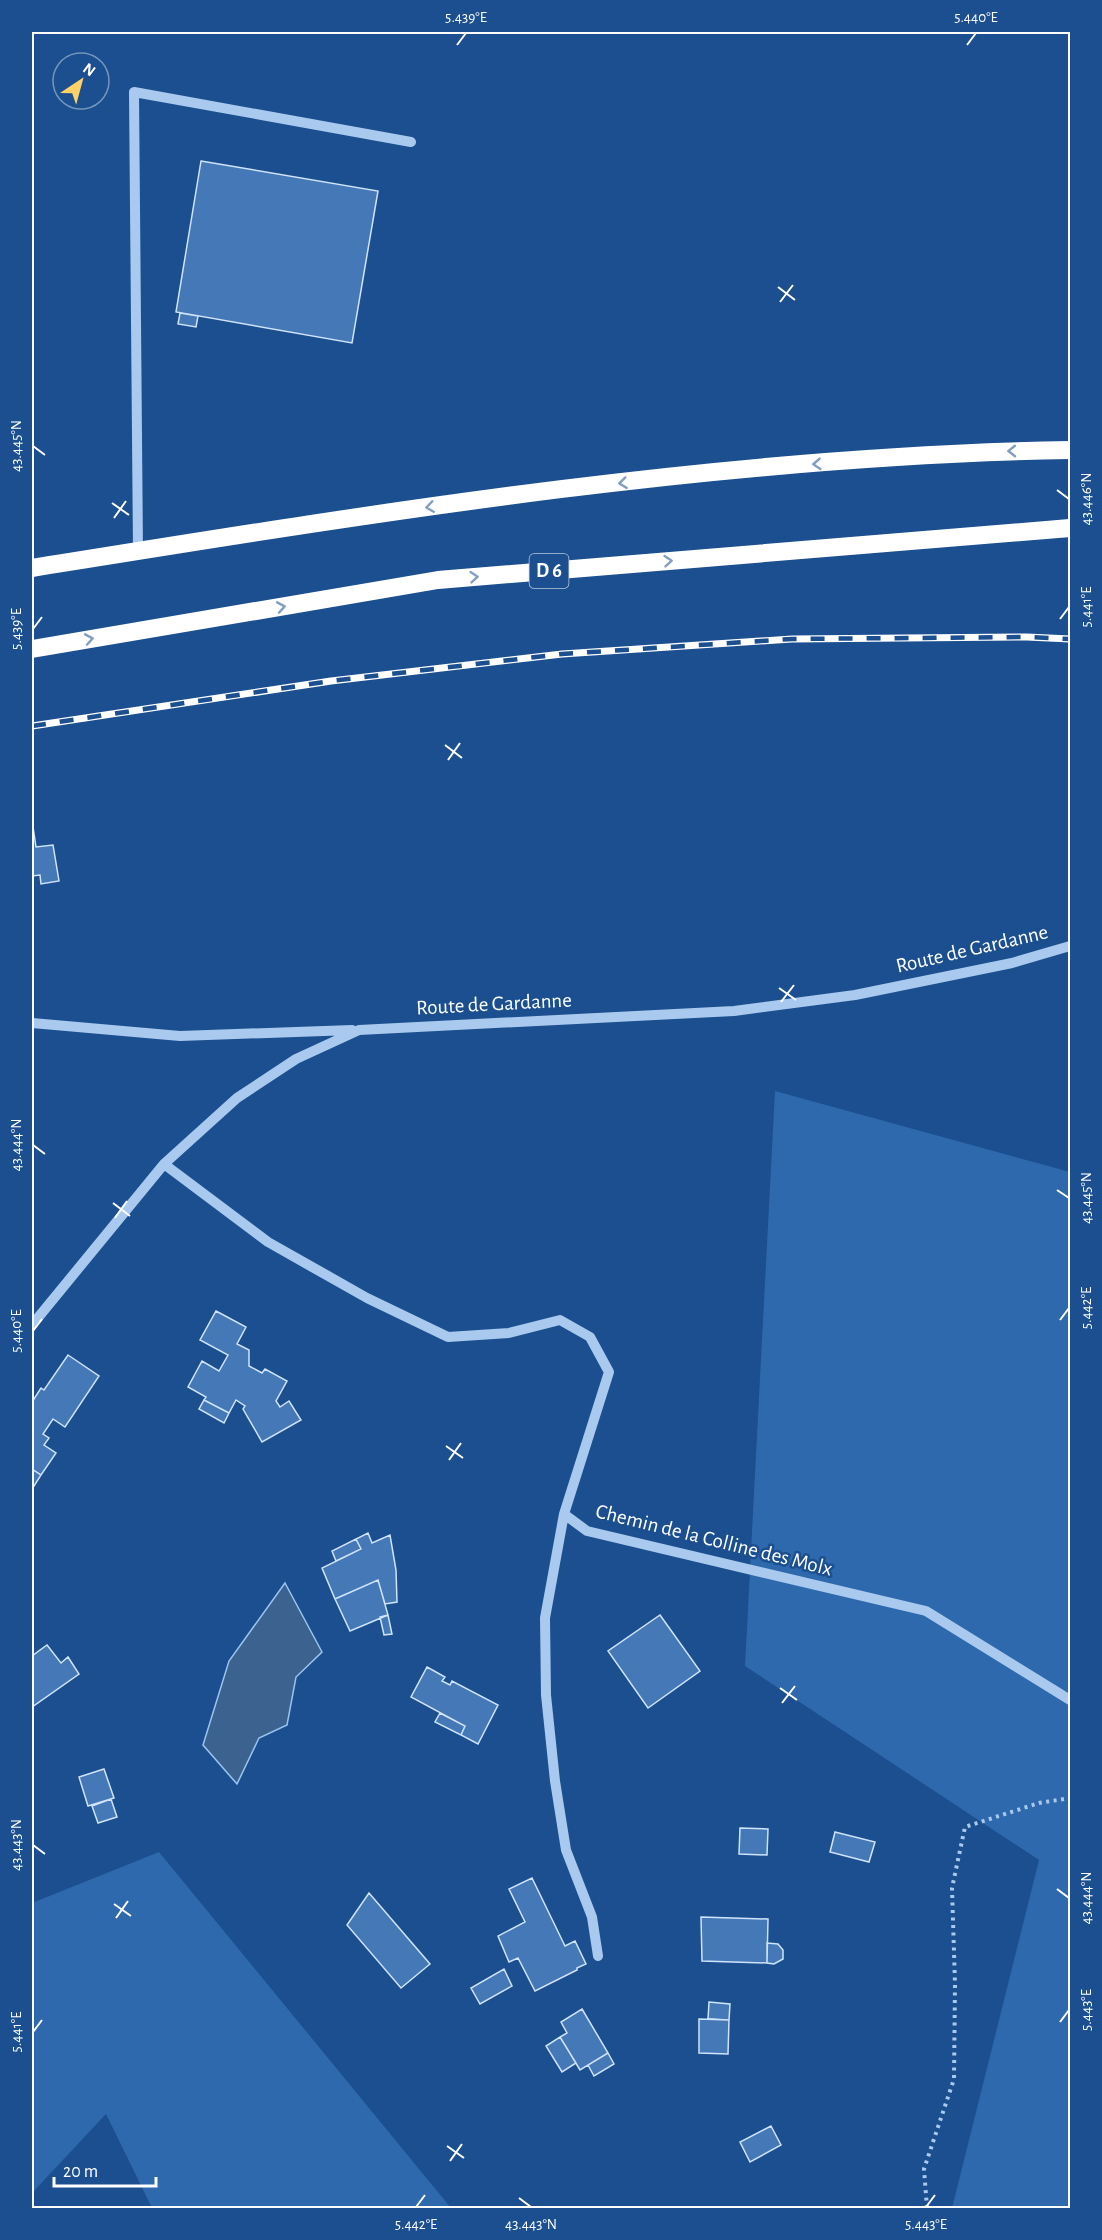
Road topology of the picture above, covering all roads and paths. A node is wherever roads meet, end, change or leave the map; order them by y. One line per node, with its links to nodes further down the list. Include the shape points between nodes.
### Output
1 (411, 142): 4 (street, via 134,92)
2 (1071, 450): 4 (highway, one-way to 4, via 975,452 719,471 466,501)
3 (1071, 528): 6 (highway, D 6, one-way to 3, via 438,580)
4 (138, 551): 5 (highway)
5 (32, 568)
6 (32, 649)
7 (1071, 946): 9 (street, Route de Gardanne, via 1012,963 855,995 734,1011)
8 (32, 1023): 9 (street, via 180,1035)
9 (359, 1030): 10 (street, Route de Gardanne, via 296,1059 237,1098)
10 (164, 1164): 11 (street, Route de Gardanne); 12 (street, Chemin de la Colline des Molx, via 268,1242 367,1298 448,1337 509,1333 560,1320 590,1337 609,1371)
11 (32, 1324)
12 (564, 1514): 13 (street, Chemin de la Colline des Molx, via 587,1531 926,1611); 15 (street, via 545,1618 546,1695 566,1850 592,1917)
13 (1071, 1700)
14 (1071, 1798): 16 (path, via 1039,1803 965,1827 952,1888 954,2079 924,2169)
15 (598, 1956)
16 (927, 2208)

